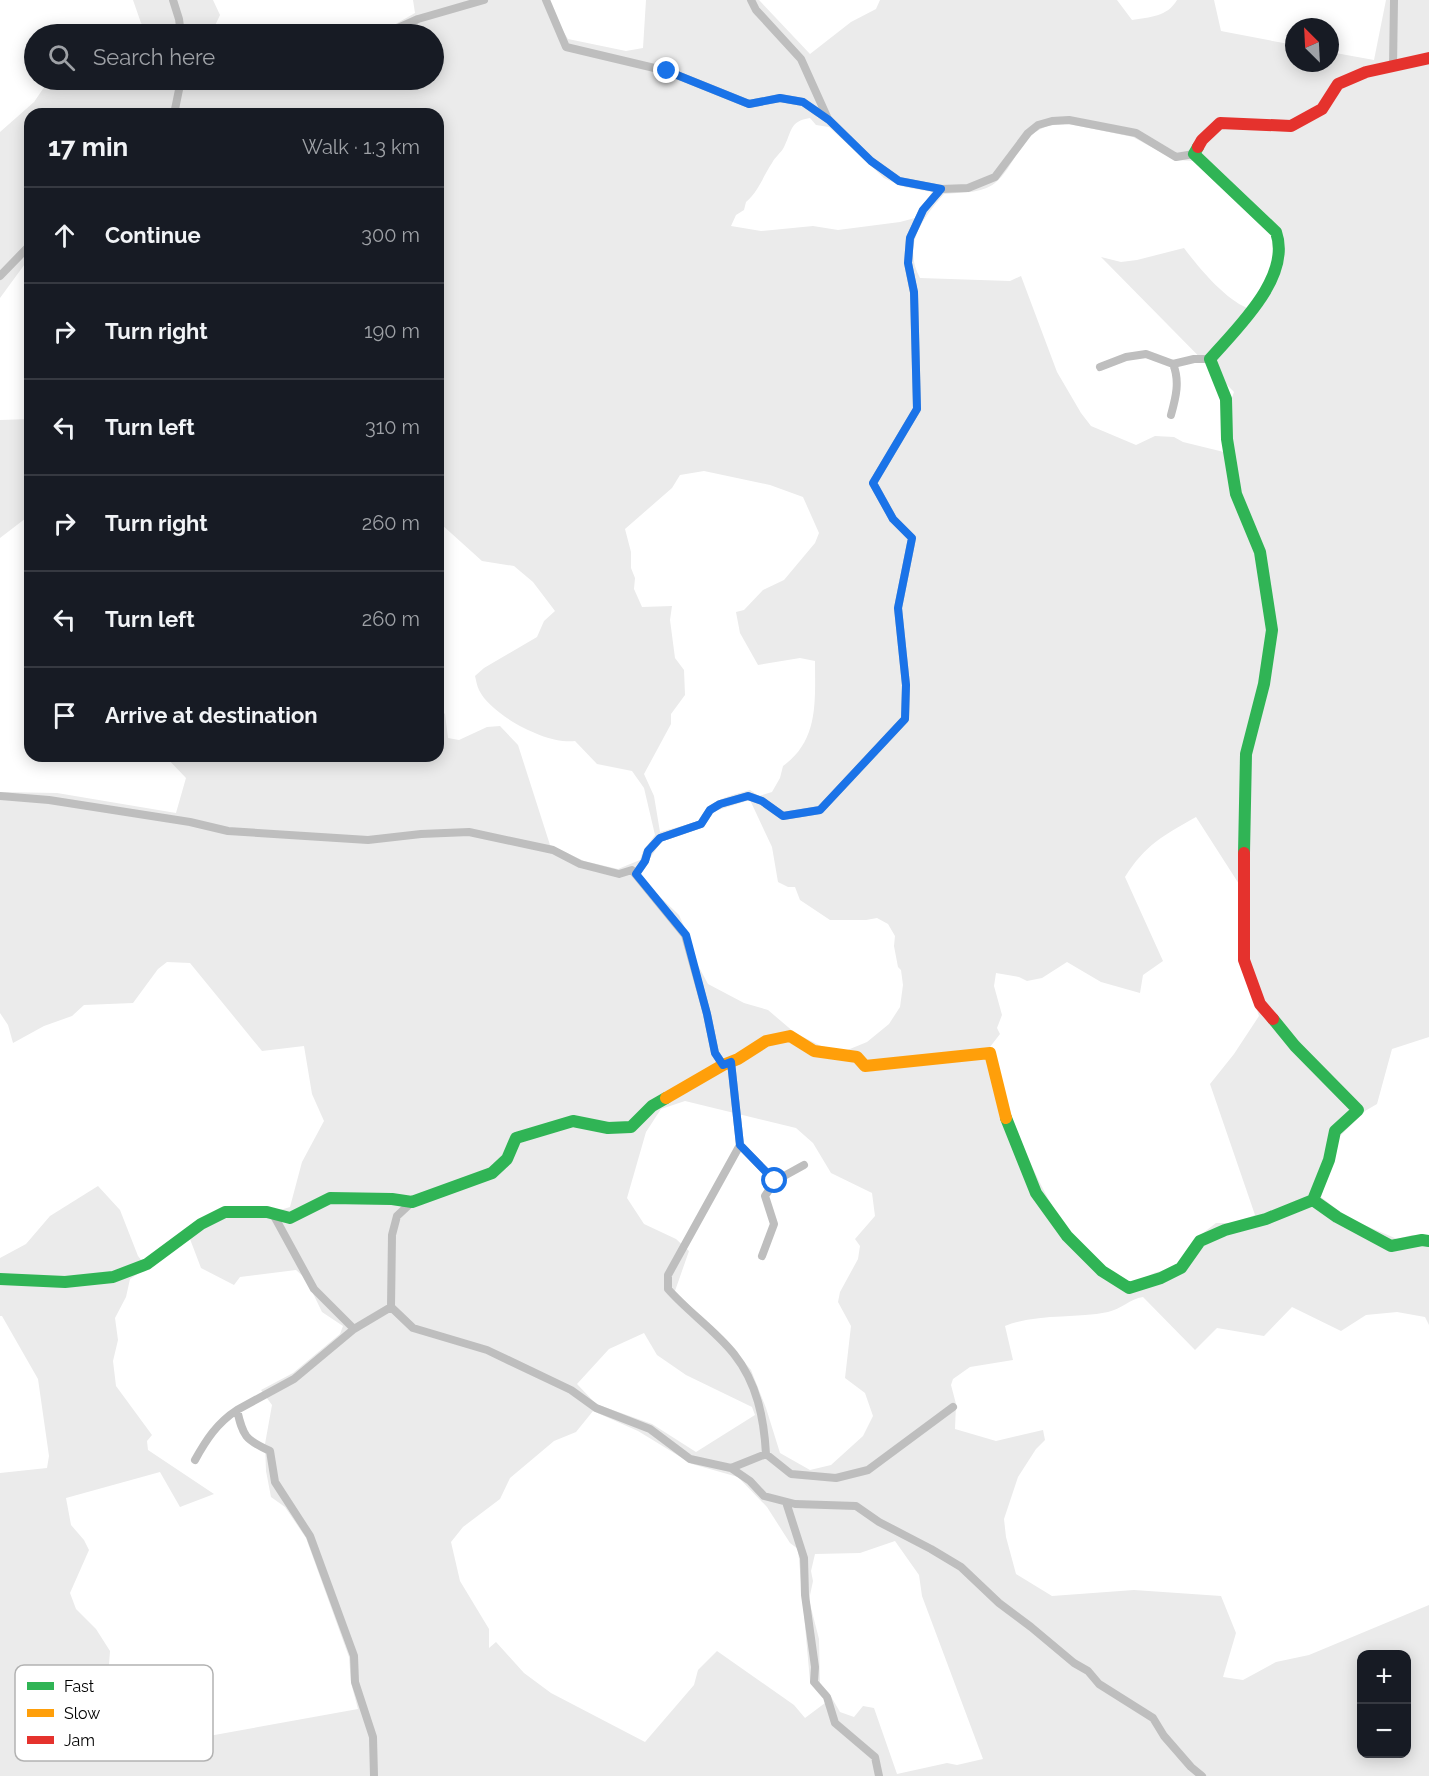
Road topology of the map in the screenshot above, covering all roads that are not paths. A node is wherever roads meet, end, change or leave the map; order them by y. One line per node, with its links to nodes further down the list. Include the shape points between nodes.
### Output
1 (173, 0): 6 (street)
2 (483, 0): 7 (street)
3 (546, 0): 12 (street, via 566,47 667,71 749,104 780,98 803,102)
4 (751, 0): 12 (street, via 801,59)
5 (1394, 0): 9 (street)
6 (180, 24)
7 (407, 24)
8 (1429, 58): 9 (street)
9 (1394, 67): 13 (street, via 1366,72 1338,84 1322,109 1291,126 1220,123)
10 (179, 90): 11 (street)
11 (175, 108)
12 (829, 120): 14 (street, via 871,161 899,181)
13 (1194, 154): 14 (street, via 1176,157 1136,134 1069,120 1052,121 1038,124 1028,133 995,177 968,188); 17 (street, via 1276,232 1281,249 1273,277)
14 (941, 189): 22 (street, via 923,210 910,238 908,263 914,292 917,409 873,483 893,519 912,538 898,608 906,685 905,719 820,810 783,816 748,796 720,804 710,810 701,824 660,838)
15 (24, 251): 16 (street)
16 (0, 276)
17 (1210, 358): 18 (street); 27 (street, via 1226,399 1227,439 1236,494 1260,552 1272,630 1264,684 1246,754 1244,960 1260,1004 1358,1110 1335,1131 1329,1160)
18 (1173, 364): 19 (street, via 1146,354); 20 (street, via 1178,385)
19 (1100, 367)
20 (1171, 414)
21 (0, 796): 22 (street, via 49,800 228,831 368,840 469,832 553,850 580,864 619,874 632,870)
22 (636, 874): 23 (street, via 686,935 715,1053)
23 (727, 1063): 24 (street); 27 (street, via 766,1041 790,1036 814,1051 856,1057 865,1066 990,1053 1006,1123 1036,1193 1067,1236 1102,1271 1129,1288 1180,1268 1200,1241); 28 (street, via 652,1106 631,1127 608,1128 573,1121 516,1138 507,1159 492,1173)
24 (740, 1145): 26 (street); 37 (street, via 668,1275 668,1289 734,1354 757,1394)
25 (804, 1165): 26 (street)
26 (775, 1181): 31 (street, via 765,1196 774,1224)
27 (1313, 1200): 30 (street, via 1391,1246)
28 (412, 1202): 29 (street, via 330,1198 290,1218); 33 (street, via 397,1216 392,1235)
29 (273, 1214): 32 (street, via 225,1212 201,1224 147,1264 113,1277 64,1282); 34 (street, via 314,1289)
30 (1429, 1241)
31 (762, 1256)
32 (0, 1280)
33 (391, 1307): 34 (street); 39 (street, via 413,1328 488,1350 571,1390 596,1408 650,1429 690,1459)
34 (354, 1329): 36 (street, via 294,1379)
35 (953, 1407): 37 (street, via 868,1470 836,1478 791,1474)
36 (237, 1410): 38 (street, via 222,1420); 41 (street, via 242,1433 252,1443 270,1451 275,1482 310,1536 354,1656 355,1682 373,1737)
37 (766, 1454): 39 (street)
38 (195, 1460)
39 (731, 1468): 40 (street, via 764,1496)
40 (786, 1502): 42 (street, via 804,1558 814,1682 827,1697 835,1723 875,1757); 43 (street, via 856,1506 961,1567 1099,1684 1153,1718 1164,1736)
41 (374, 1776)
42 (879, 1776)
43 (1202, 1776)

